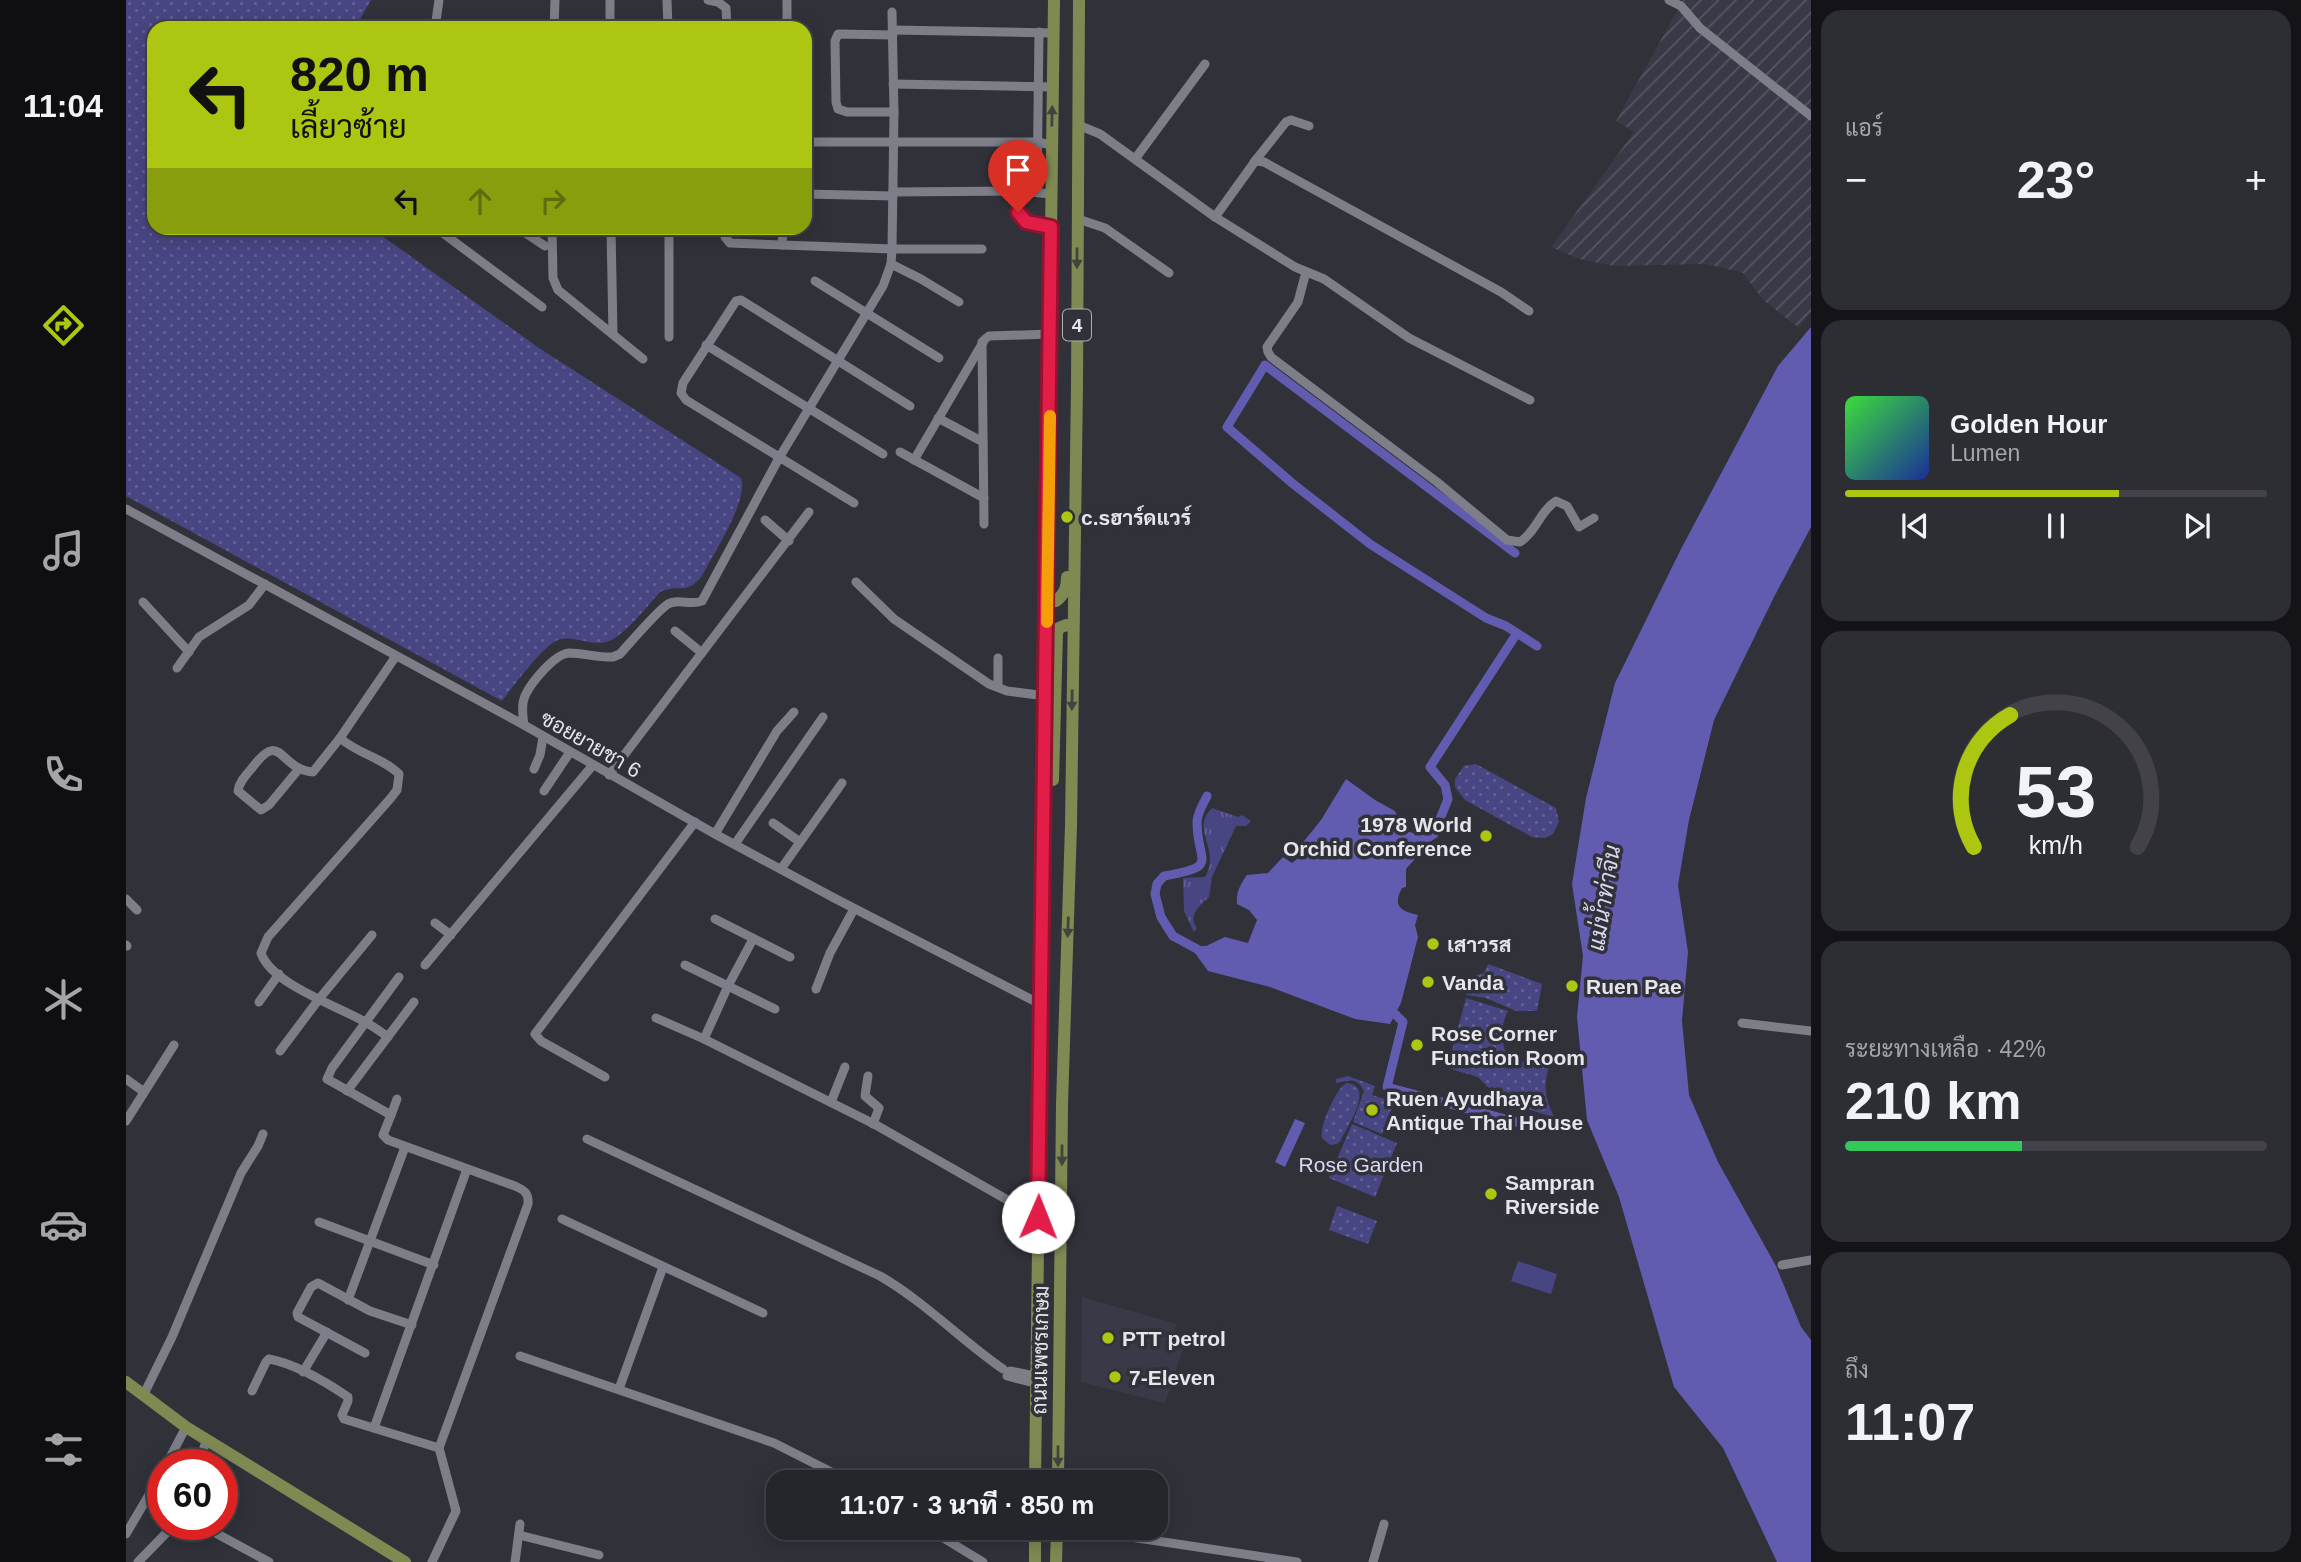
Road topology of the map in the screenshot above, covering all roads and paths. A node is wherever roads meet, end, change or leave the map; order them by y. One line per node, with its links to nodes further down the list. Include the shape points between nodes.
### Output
1 (439, 0): 11 (street)
2 (555, 0): 12 (street)
3 (610, 0): 13 (street)
4 (667, 0): 14 (street)
5 (708, 0): 15 (street, via 726,8)
6 (787, 0): 16 (street)
7 (1054, 0): 19 (main road, ถนนเพชรเกษม / 4)
8 (1079, 0): 26 (main road, ถนนเพชรเกษม / 4)
9 (1669, 0): 25 (street)
10 (892, 12): 18 (street)
11 (436, 21)
12 (554, 21)
13 (610, 21)
14 (667, 21)
15 (727, 21)
16 (787, 21)
17 (1039, 32): 18 (street); 19 (street); 22 (street)
18 (893, 33): 21 (street); 24 (street, via 838,34 835,41 838,109)
19 (1054, 33): 23 (main road, ถนนเพชรเกษม / 4)
20 (1205, 64): 32 (street)
21 (893, 84): 22 (street); 24 (street)
22 (1038, 87): 23 (street); 30 (street)
23 (1053, 87): 31 (main road, ถนนเพชรเกษม / 4, one-way to 23)
24 (894, 112): 29 (street)
25 (1811, 116)
26 (1078, 125): 32 (street, via 1100,134); 40 (main road, ถนนเพชรเกษม / 4)
27 (1309, 126): 33 (street, via 1286,122)
28 (812, 142): 29 (street)
29 (893, 142): 30 (street); 37 (street)
30 (1037, 142): 31 (street); 35 (street)
31 (1052, 145): 38 (main road, ถนนเพชรเกษม / 4)
32 (1135, 159): 39 (street)
33 (1255, 161): 39 (street); 59 (street)
34 (1018, 191): 35 (street); 37 (street); 41 (street, via 1021,218)
35 (1037, 192): 38 (street)
36 (812, 194): 37 (street)
37 (893, 194): 51 (street)
38 (1052, 194): 41 (main road, ถนนเพชรเกษม / 4)
39 (1215, 217): 54 (street)
40 (1078, 219): 55 (street, via 1105,228); 78 (main road, ถนนเพชรเกษม / 4, one-way to 78)
41 (1051, 227): 62 (main road, ถนนเพชรเกษม / 4)
42 (445, 235): 58 (street)
43 (528, 235): 50 (street)
44 (552, 235): 61 (street, via 553,278 558,290)
45 (611, 235): 61 (street)
46 (669, 235): 63 (street)
47 (725, 235): 49 (street, via 730,243)
48 (783, 235): 49 (street)
49 (782, 245): 51 (street)
50 (545, 246)
51 (892, 249): 52 (street); 53 (street)
52 (982, 250)
53 (891, 264): 57 (street); 60 (street)
54 (1306, 272): 69 (street, via 1324,279 1409,338); 83 (street, via 1298,302 1268,347 1271,357 1507,540 1526,539 1556,501 1567,506 1579,527)
55 (1169, 273)
56 (815, 281): 60 (street)
57 (959, 302)
58 (542, 307)
59 (1530, 310)
60 (866, 313): 66 (street); 68 (street)
61 (612, 334): 67 (street)
62 (1051, 334): 64 (street, via 989,337); 89 (main road, ถนนเพชรเกษม / 4)
63 (669, 337)
64 (982, 342): 72 (street); 73 (street)
65 (706, 345): 68 (street, via 741,300); 71 (street); 76 (street, via 683,383 683,397)
66 (939, 358)
67 (643, 359)
68 (838, 359): 70 (street); 71 (street)
69 (1530, 401)
70 (910, 406)
71 (810, 407): 75 (street); 76 (street)
72 (938, 418): 73 (street); 77 (street)
73 (983, 442): 79 (street)
74 (900, 452): 77 (street)
75 (883, 454)
76 (779, 458): 80 (street); 102 (street, via 702,601 668,604 613,657 559,656 526,695)
77 (914, 460): 79 (street)
78 (1075, 484): 89 (main road, via 1068,497 1067,588 1056,601); 91 (main road, ถนนเพชรเกษม / 4)
79 (984, 498): 85 (street)
80 (854, 503)
81 (126, 509): 88 (street, ซอยยายชา 6)
82 (809, 512): 86 (street)
83 (1594, 518)
84 (765, 520): 86 (street)
85 (984, 524)
86 (789, 541): 94 (street)
87 (856, 582): 98 (street, via 894,618 957,664)
88 (265, 584): 93 (street, via 249,605 205,632); 95 (street, ซอยยายชา 6)
89 (1048, 597): 99 (main road, ถนนเพชรเกษม / 4)
90 (143, 602): 93 (street)
91 (1073, 627): 112 (main road, via 1066,625 1057,633 1054,767 1051,788); 190 (main road, ถนนเพชรเกษม / 4, one-way to 190)
92 (675, 631): 94 (street)
93 (189, 652): 97 (street)
94 (702, 653): 109 (street)
95 (396, 656): 102 (street, ซอยยายชา 6); 104 (street)
96 (998, 658): 98 (street)
97 (177, 668)
98 (998, 687): 99 (street)
99 (1046, 696): 112 (main road, ถนนเพชรเกษม / 4)
100 (794, 712): 115 (street, via 776,730)
101 (823, 717): 117 (street)
102 (524, 725): 103 (street, ซอยยายชา 6)
103 (543, 737): 105 (street, ซอยยายชา 6); 107 (street)
104 (340, 738): 108 (street, via 313,772); 130 (street, via 392,767 400,774 400,783 268,937 261,953)
105 (570, 752): 106 (street, ซอยยายชา 6); 111 (street)
106 (593, 765): 109 (street, ซอยยายชา 6); 125 (street)
107 (534, 769)
108 (298, 770): 108 (street, via 261,810 238,791 264,752 271,749)
109 (610, 775): 113 (street, ซอยยายชา 6)
110 (842, 783): 116 (street)
111 (544, 790)
112 (1045, 790): 137 (main road, ถนนเพชรเกษม / 4)
113 (695, 822): 115 (street, ซอยยายชา 6); 149 (street, via 535,1034)
114 (773, 823): 116 (street)
115 (715, 834): 117 (street, ซอยยายชา 6)
116 (800, 842): 118 (street)
117 (736, 844): 118 (street, ซอยยายชา 6)
118 (781, 869): 120 (street, ซอยยายชา 6)
119 (126, 899): 121 (street)
120 (854, 909): 133 (street); 137 (street, ซอยยายชา 6)
121 (138, 910)
122 (715, 919): 126 (street)
123 (435, 923): 125 (street)
124 (372, 935): 134 (street)
125 (451, 935): 128 (street)
126 (753, 939): 127 (street); 132 (street)
127 (790, 957)
128 (425, 965)
129 (685, 965): 132 (street)
130 (279, 974): 134 (street); 135 (street)
131 (399, 977): 140 (street)
132 (728, 986): 138 (street); 144 (street)
133 (816, 989)
134 (319, 999): 140 (street); 146 (street)
135 (258, 1002)
136 (414, 1002): 143 (street)
137 (1042, 1005): 162 (main road, ถนนเพชรเกษม / 4)
138 (775, 1009)
139 (656, 1018): 144 (street)
140 (366, 1022): 143 (street); 151 (street, via 328,1074 330,1082)
141 (1742, 1023): 142 (street)
142 (1811, 1031)
143 (388, 1037): 151 (street)
144 (704, 1040): 154 (street)
145 (174, 1045): 152 (street)
146 (280, 1051)
147 (845, 1067): 154 (street)
148 (868, 1076): 157 (street, via 865,1096 879,1108)
149 (605, 1077)
150 (126, 1079): 152 (street)
151 (347, 1091): 155 (street)
152 (144, 1092): 156 (street)
153 (397, 1100): 155 (street)
154 (831, 1102): 157 (street)
155 (391, 1115): 160 (street, via 383,1135)
156 (126, 1121)
157 (873, 1124): 162 (street)
158 (263, 1134): 181 (street, via 241,1172)
159 (587, 1139): 177 (street, via 880,1276 1005,1372)
160 (405, 1147): 161 (street); 165 (street)
161 (467, 1169): 167 (street); 185 (street, via 526,1191 529,1197)
162 (1038, 1217): 177 (main road, ถนนเพชรเกษม / 4)
163 (562, 1219): 169 (street)
164 (320, 1223): 165 (street)
165 (369, 1241): 167 (street); 170 (street)
166 (1811, 1260): 168 (street)
167 (434, 1265): 172 (street)
168 (1782, 1265)
169 (663, 1267): 171 (street); 179 (street)
170 (348, 1300): 172 (street); 173 (street, via 318,1283 311,1287 298,1317)
171 (762, 1313)
172 (412, 1325): 183 (street)
173 (327, 1332): 174 (street); 176 (street)
174 (365, 1353)
175 (520, 1356): 179 (street)
176 (303, 1372): 180 (street, via 269,1359); 183 (street, via 348,1397 344,1419)
177 (1035, 1379): 189 (main road, ถนนเพชรเกษม / 4)
178 (126, 1382): 181 (main road)
179 (619, 1389): 188 (street, via 774,1443)
180 (252, 1391)
181 (143, 1396): 182 (main road)
182 (186, 1427): 184 (main road); 186 (street)
183 (374, 1428): 185 (street)
184 (207, 1439): 187 (street); 205 (main road)
185 (439, 1448): 206 (street, via 456,1511)
186 (174, 1449)
187 (204, 1449)
188 (828, 1470)
189 (1035, 1470)
190 (1058, 1470)
191 (147, 1498): 194 (street)
192 (520, 1524): 195 (street)
193 (1384, 1524): 212 (street)
194 (126, 1534)
195 (519, 1535): 202 (street); 207 (street)
196 (159, 1540): 203 (street)
197 (228, 1540): 204 (street)
198 (946, 1540): 208 (street)
199 (1035, 1540): 209 (main road)
200 (1057, 1540): 210 (main road)
201 (1151, 1540): 211 (street)
202 (599, 1555)
203 (138, 1562)
204 (269, 1562)
205 (405, 1562)
206 (432, 1562)
207 (515, 1562)
208 (983, 1562)
209 (1035, 1562)
210 (1056, 1562)
211 (1297, 1562)
212 (1373, 1562)

